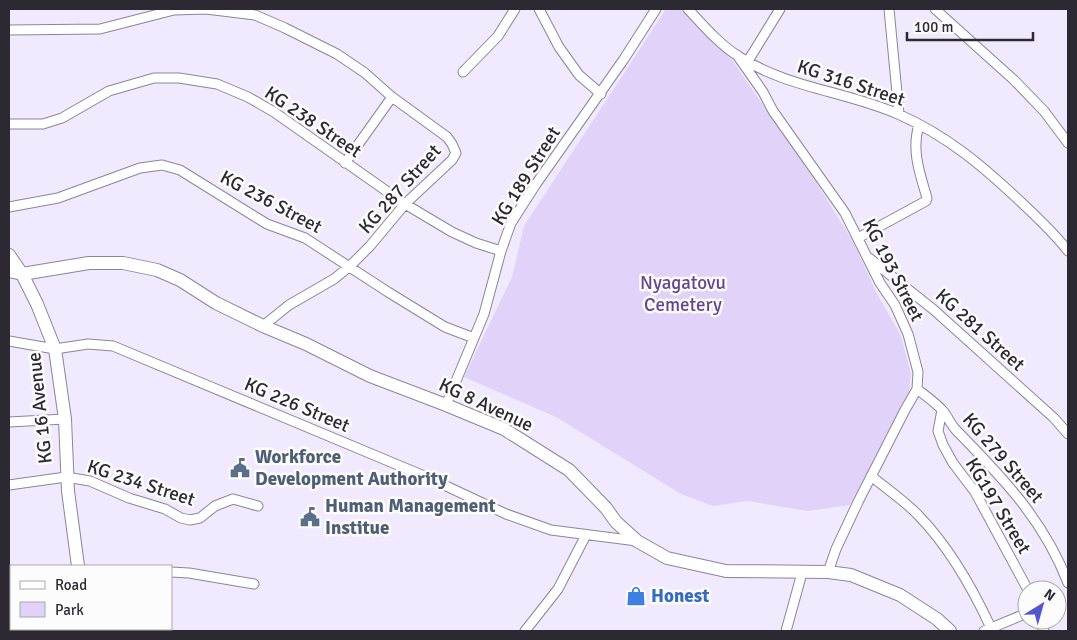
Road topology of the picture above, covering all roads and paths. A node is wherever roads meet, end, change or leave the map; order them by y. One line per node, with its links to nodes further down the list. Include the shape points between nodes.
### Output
1 (515, 9): 11 (street, via 498,36)
2 (539, 9): 12 (street, via 559,47 580,75)
3 (656, 9): 12 (street, KG 189 Street)
4 (688, 9): 9 (street, KG 316 Street)
5 (780, 9): 10 (street)
6 (889, 9): 14 (street)
7 (935, 9): 17 (street, via 1014,80 1044,111)
8 (9, 30): 13 (street, via 100,29 174,10 206,9 254,15 337,54)
9 (737, 55): 10 (street, KG 316 Street); 21 (street, KG 193 Street, via 845,213)
10 (748, 61): 14 (street, KG 316 Street, via 797,84)
11 (463, 72)
12 (601, 94): 22 (street, KG 189 Street, via 511,223)
13 (392, 97): 18 (street); 19 (street, KG 287 Street, via 447,137 456,153)
14 (899, 114): 16 (street, KG 316 Street)
15 (9, 124): 18 (street, KG 238 Street, via 43,124 62,118 109,91 154,78 178,78 217,84 248,97)
16 (919, 125): 21 (street, via 916,151 926,201); 23 (street, KG 316 Street, via 966,152 990,172)
17 (1068, 143)
18 (345, 163): 19 (street, KG 238 Street)
19 (405, 204): 22 (street, KG 238 Street, via 476,244); 26 (street, KG 287 Street)
20 (9, 207): 26 (street, KG 236 Street, via 58,198 140,168 162,165 180,170 261,220 305,238)
21 (858, 238): 25 (street, KG 193 Street)
22 (501, 251): 30 (street, KG 189 Street)
23 (1068, 251)
24 (9, 255): 28 (street, KG 16 Avenue)
25 (866, 256): 33 (street, KG 193 Street, via 908,334 918,372); 38 (street, KG 281 Street, via 934,310)
26 (350, 266): 29 (street, KG 287 Street, via 334,280 289,305); 30 (street, KG 236 Street, via 445,327)
27 (9, 271): 28 (street, KG 8 Avenue)
28 (22, 274): 29 (street, KG 8 Avenue, via 89,263 123,263 156,270); 32 (street, KG 16 Avenue)
29 (263, 326): 34 (street, KG 8 Avenue, via 370,376)
30 (474, 338): 34 (street, KG 189 Street)
31 (9, 341): 32 (street, KG 226 Street)
32 (55, 349): 36 (street, KG 16 Avenue); 43 (street, KG 226 Street, via 88,344 113,346 429,478 506,514 551,530)
33 (917, 388): 35 (street, KG 279 Street); 39 (street)
34 (446, 405): 44 (street, KG 8 Avenue, via 504,430 569,470)
35 (942, 410): 49 (street, KG197 Street, via 938,431 944,445 975,492); 50 (street, KG 279 Street, via 955,429 1021,499 1059,559)
36 (65, 419): 37 (street); 40 (street, KG 16 Avenue)
37 (9, 422)
38 (1068, 434)
39 (871, 476): 47 (street); 53 (street, via 918,514 945,546 974,591)
40 (66, 477): 41 (street, KG 234 Street); 42 (street, KG 234 Street, via 90,481 190,520 200,518 215,506 233,499); 45 (street, KG 16 Avenue)
41 (9, 485)
42 (258, 506)
43 (586, 535): 44 (street, KG 226 Street); 54 (street, via 558,589)
44 (637, 541): 48 (street, KG 8 Avenue, via 667,558 726,571)
45 (78, 565)
46 (172, 572): 51 (street)
47 (828, 572): 48 (street, KG 8 Avenue); 56 (street, KG 8 Avenue, via 851,575 900,595)
48 (802, 573): 55 (street)
49 (1023, 580)
50 (1068, 583)
51 (254, 584)
52 (1017, 617): 53 (street)
53 (988, 630)
54 (525, 631)
55 (788, 631)
56 (950, 631)

